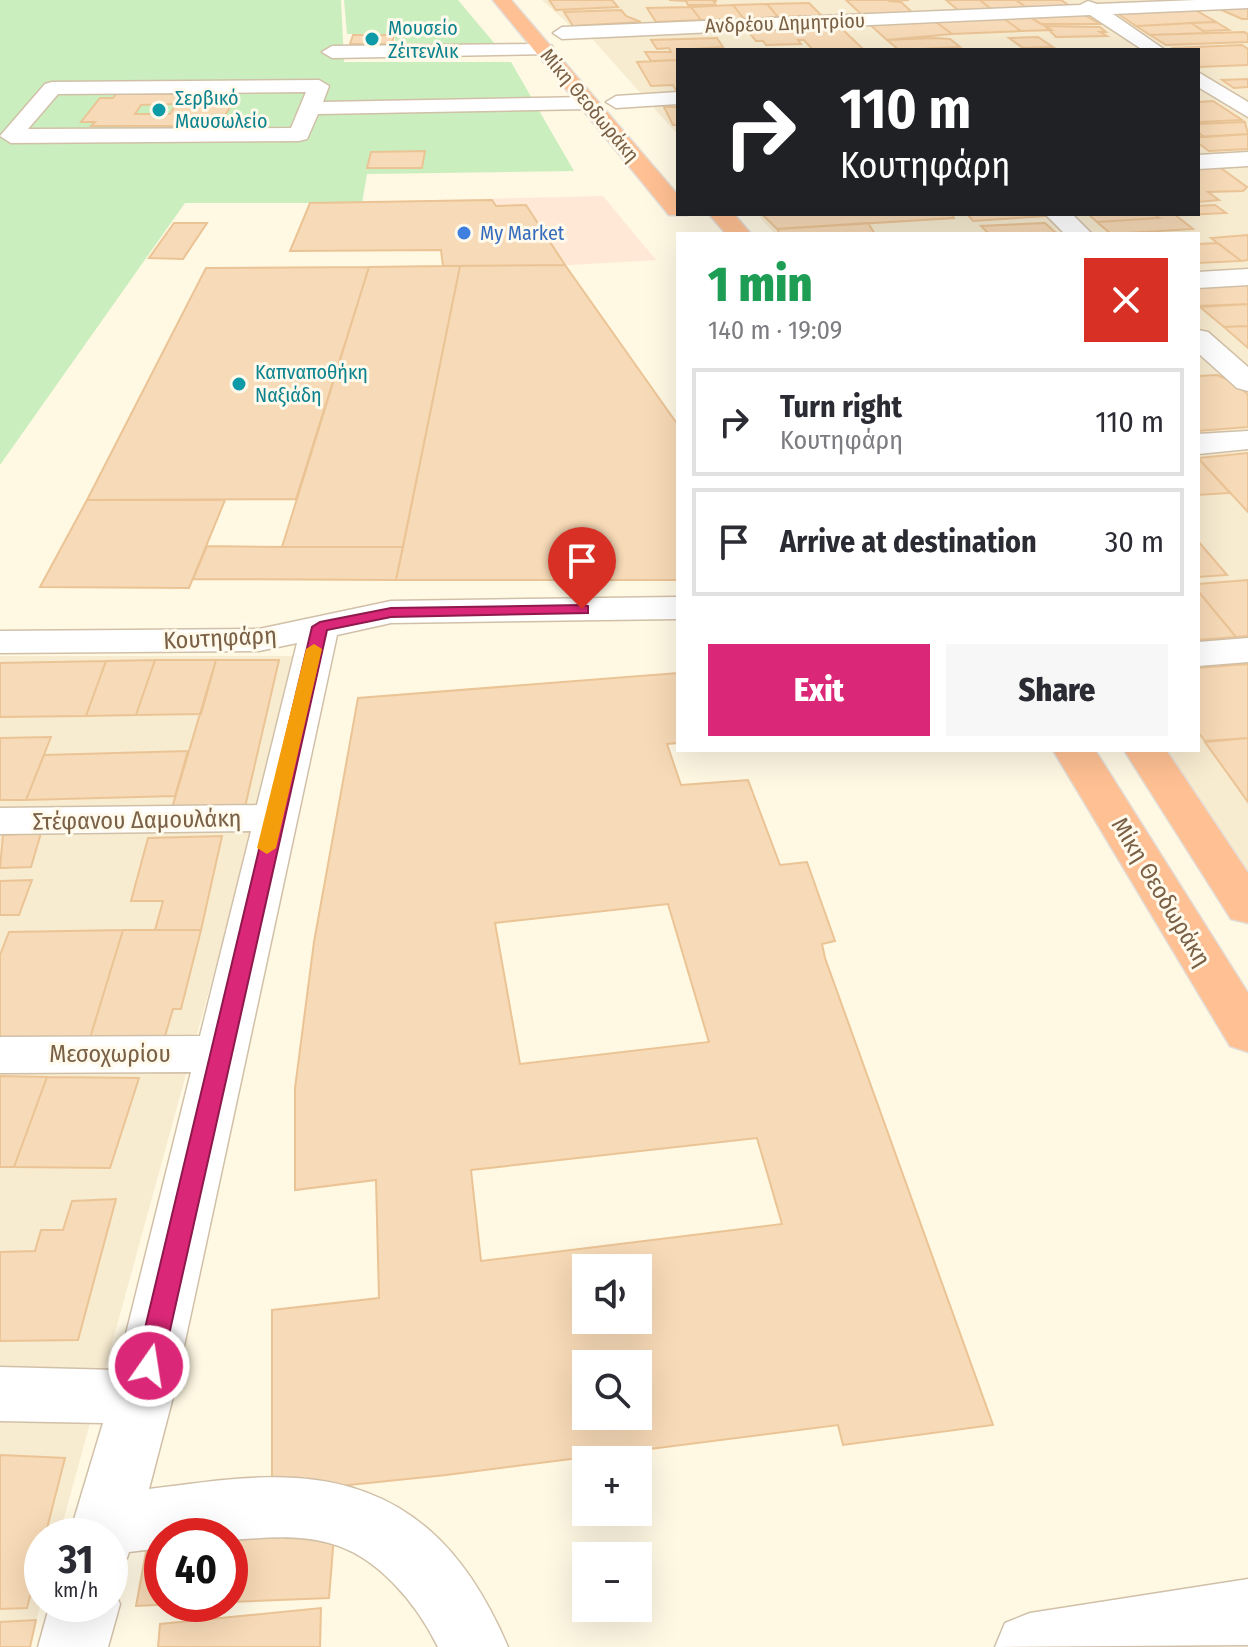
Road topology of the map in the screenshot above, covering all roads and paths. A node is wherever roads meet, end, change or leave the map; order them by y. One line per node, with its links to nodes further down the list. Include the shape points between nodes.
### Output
1 (502, 0): 9 (highway, Μίκη Θεοδωράκη)
2 (825, 0): 5 (street)
3 (1248, 3): 4 (street, Ανδρέου Δημητρίου)
4 (1086, 5): 5 (street, Ανδρέου Δημητρίου); 8 (street)
5 (847, 21): 6 (street, Ανδρέου Δημητρίου); 7 (street)
6 (557, 28): 11 (highway, Μίκη Θεοδωράκη)
7 (870, 40)
8 (1153, 48)
9 (545, 50): 10 (street); 15 (highway, Μίκη Θεοδωράκη)
10 (332, 52)
11 (580, 56)
12 (1223, 72): 13 (street)
13 (1200, 75)
14 (1200, 76): 18 (street)
15 (604, 98): 16 (street); 17 (street); 21 (highway, Μίκη Θεοδωράκη); 24 (highway, Μίκη Θεοδωράκη)
16 (676, 98)
17 (310, 108): 20 (street, via 319,86 52,88); 20 (street, via 299,134 11,136)
18 (1248, 111)
19 (0, 114): 20 (street)
20 (29, 114)
21 (637, 123)
22 (1248, 159): 23 (street)
23 (1200, 162)
24 (676, 206)
25 (723, 216): 27 (highway)
26 (1059, 216): 28 (street)
27 (737, 232)
28 (1078, 232)
29 (1248, 277): 30 (street)
30 (1200, 280)
31 (1200, 340): 32 (street)
32 (1248, 382)
33 (1248, 440): 34 (street)
34 (1200, 444)
35 (676, 608): 36 (street, Κουτηφάρη, via 391,612)
36 (320, 627): 37 (street, Κουτηφάρη, via 259,640); 42 (street)
37 (0, 642)
38 (1248, 650): 39 (street)
39 (1200, 654)
40 (1075, 752): 45 (highway, Μίκη Θεοδωράκη)
41 (1146, 752): 44 (highway)
42 (273, 818): 43 (street, Στέφανου Δαμουλάκη); 46 (street)
43 (0, 821)
44 (1248, 908)
45 (1248, 1034)
46 (219, 1054): 47 (street, Μεσοχωρίου); 49 (street)
47 (0, 1055)
48 (0, 1394): 49 (street)
49 (142, 1397): 50 (street)
50 (108, 1518)
51 (128, 1527): 55 (street, via 275,1508 343,1518 393,1541 419,1560 441,1586)
52 (1248, 1612): 56 (street)
53 (80, 1622): 54 (street)
54 (73, 1647)
55 (473, 1647)
56 (1030, 1647)

